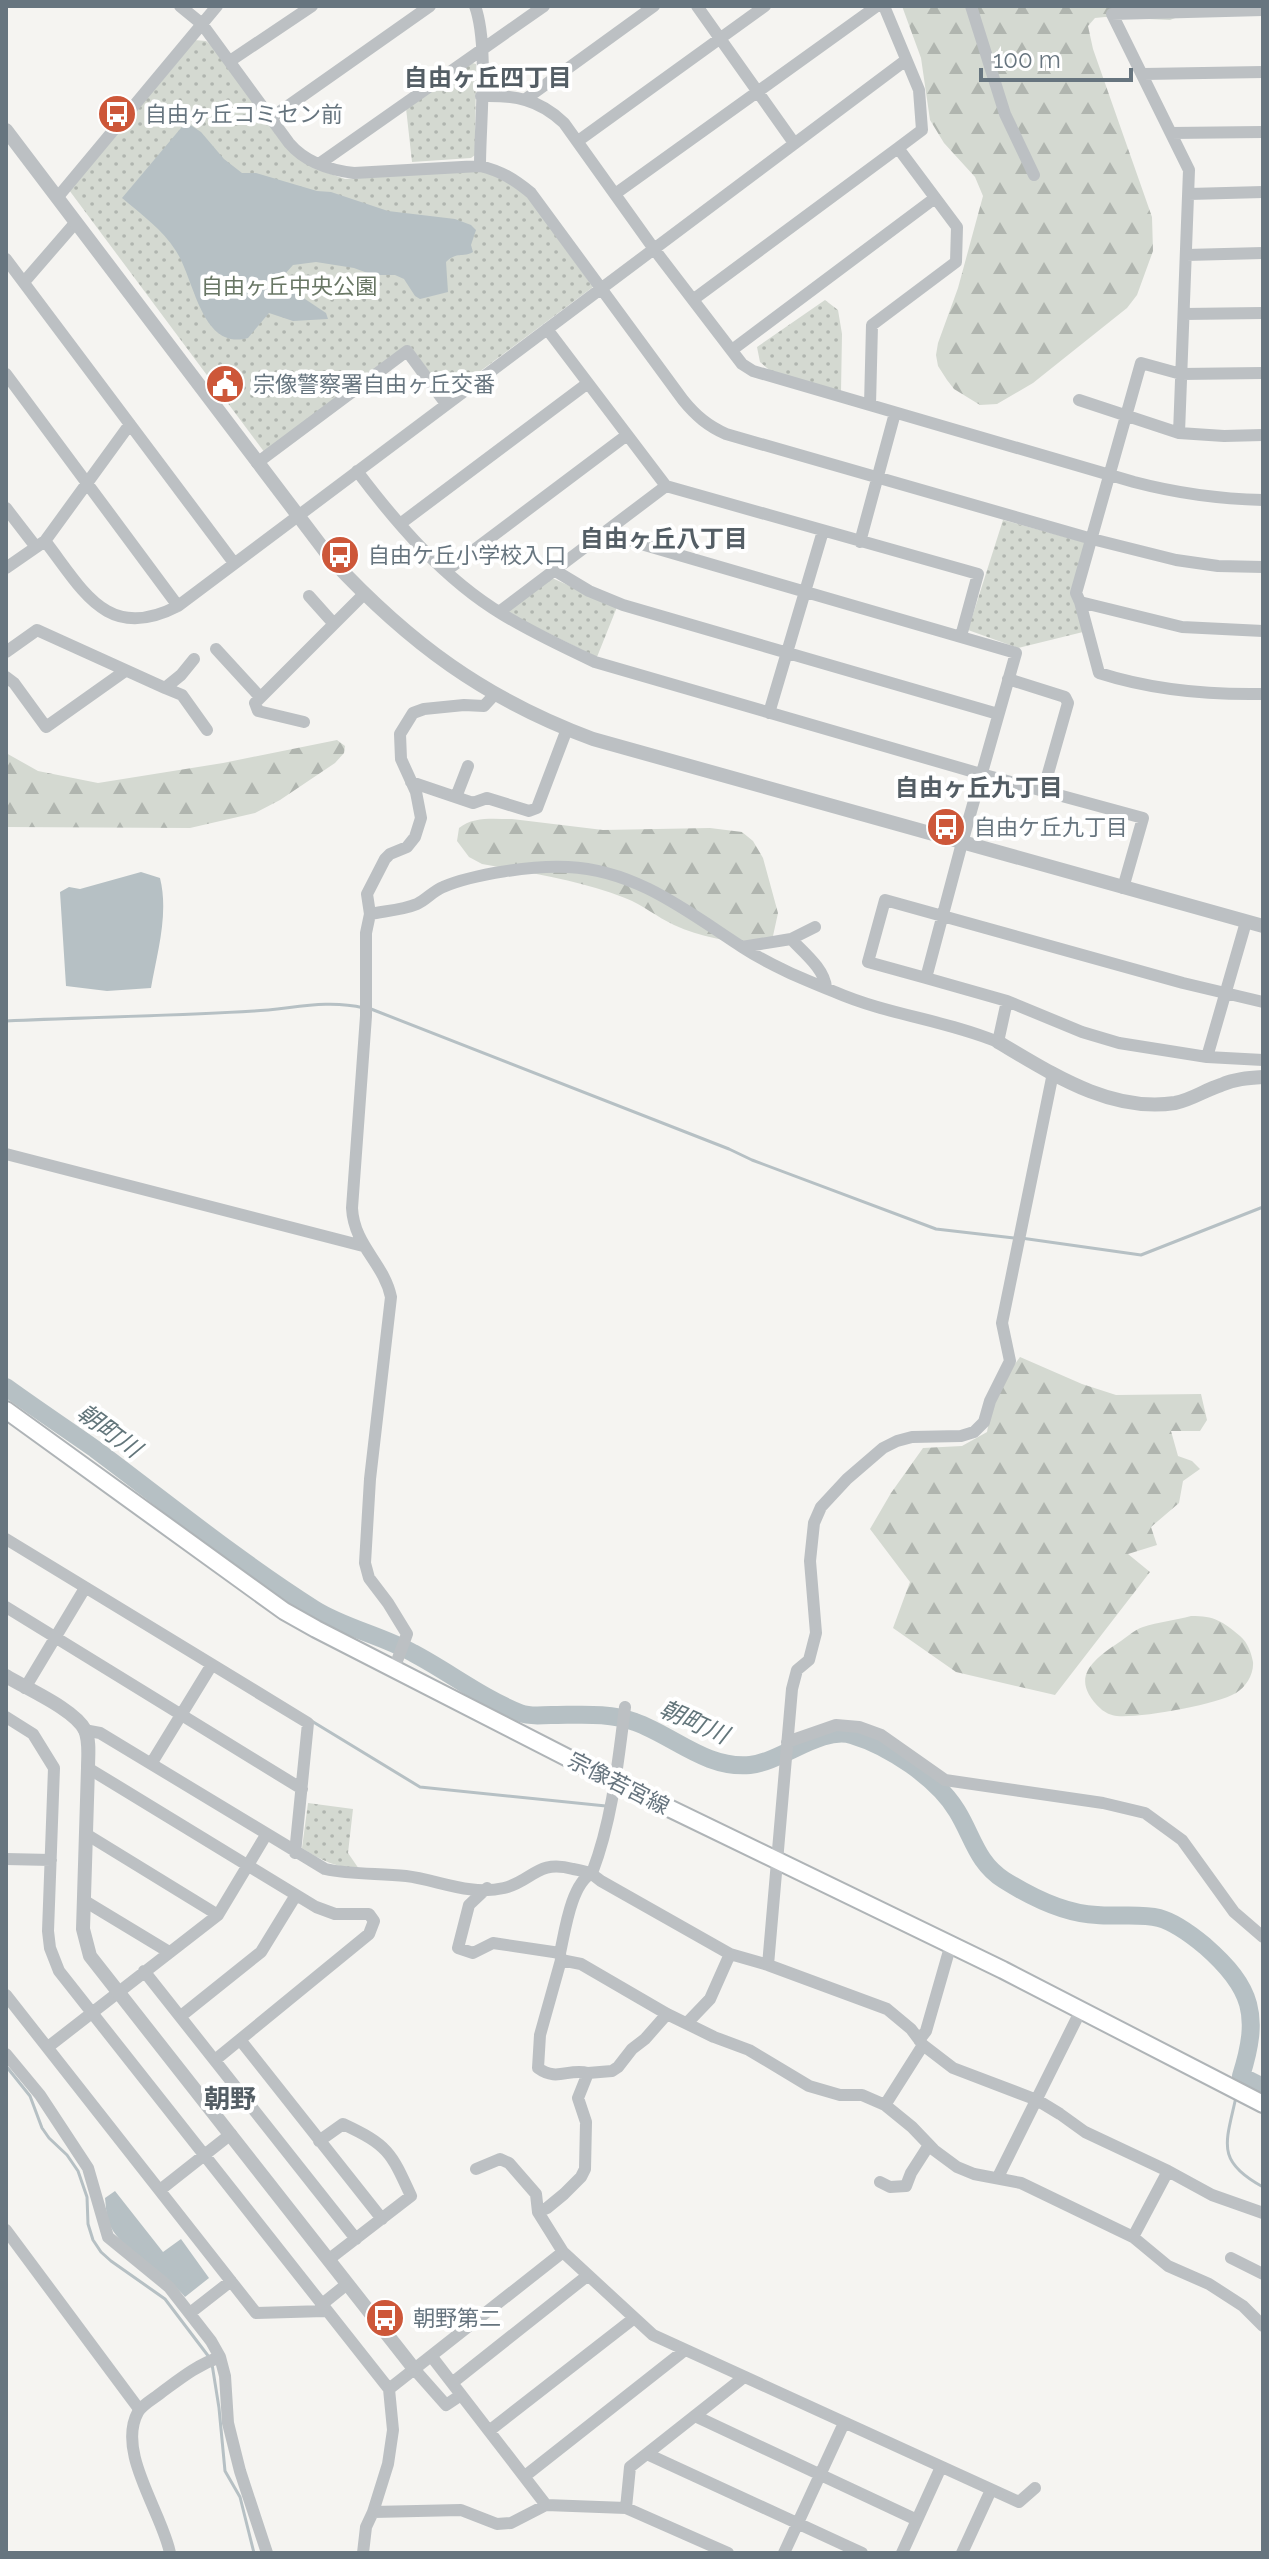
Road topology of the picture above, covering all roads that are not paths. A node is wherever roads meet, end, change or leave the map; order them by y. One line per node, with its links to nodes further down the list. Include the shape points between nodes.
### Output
1 (180, 6): 14 (street)
2 (217, 6): 14 (street)
3 (312, 6): 18 (street)
4 (430, 6): 24 (street)
5 (475, 6): 16 (street)
6 (544, 6): 16 (street)
7 (654, 6): 23 (street)
8 (697, 6): 15 (street)
9 (765, 6): 15 (street)
10 (877, 6): 21 (street)
11 (884, 6): 17 (street)
12 (971, 6): 33 (street, via 1005,114)
13 (1263, 10): 20 (street, via 1112,14)
14 (202, 24): 18 (street); 37 (street)
15 (720, 39): 21 (street); 28 (street)
16 (482, 50): 22 (street); 31 (street)
17 (906, 60): 29 (street); 30 (street, via 919,90 922,130)
18 (230, 61): 24 (street)
19 (1263, 72): 20 (street)
20 (1144, 74): 27 (street)
21 (757, 91): 29 (street); 35 (street)
22 (481, 96): 23 (street); 32 (street)
23 (527, 98): 28 (street, via 554,114)
24 (271, 118): 31 (street, via 296,151)
25 (6, 130): 37 (street)
26 (1263, 132): 27 (street)
27 (1171, 133): 36 (street, via 1189,170)
28 (578, 141): 35 (street)
29 (794, 143): 40 (street)
30 (898, 148): 38 (street); 46 (street)
31 (319, 164): 32 (street, via 354,173)
32 (480, 166): 45 (street, via 498,170 531,193)
33 (1034, 175)
34 (1263, 192): 36 (street)
35 (615, 194): 40 (street)
36 (1189, 194): 42 (street)
37 (57, 198): 39 (street)
38 (935, 198): 50 (street); 57 (street, via 957,227 956,262 872,325)
39 (76, 222): 44 (street); 64 (street)
40 (654, 249): 45 (street); 46 (street)
41 (1263, 253): 42 (street)
42 (1186, 255): 48 (street)
43 (6, 259): 44 (street)
44 (24, 282): 60 (street)
45 (600, 289): 49 (street); 67 (street, via 709,427)
46 (694, 299): 50 (street)
47 (1263, 313): 48 (street)
48 (1184, 314): 53 (street)
49 (547, 329): 54 (street); 56 (street)
50 (732, 350): 57 (street, via 753,371)
51 (1263, 373): 53 (street)
52 (6, 374): 68 (street)
53 (1181, 374): 59 (street, via 1141,363); 61 (street)
54 (588, 383): 62 (street); 73 (street)
55 (1079, 400): 59 (street)
56 (446, 404): 64 (street, via 407,351); 65 (street)
57 (870, 405): 58 (street)
58 (895, 413): 66 (street); 67 (street)
59 (1127, 416): 61 (street); 66 (street)
60 (130, 424): 68 (street); 79 (street)
61 (1179, 433): 63 (street)
62 (627, 435): 69 (street); 83 (street)
63 (1263, 435)
64 (257, 463): 72 (street)
65 (357, 471): 72 (street); 73 (street)
66 (1110, 474): 70 (street, via 1170,491); 76 (street)
67 (879, 477): 76 (street); 77 (street)
68 (87, 482): 78 (street); 88 (street)
69 (666, 486): 74 (street); 75 (street)
70 (1263, 500)
71 (6, 508): 78 (street)
72 (297, 517): 79 (street); 85 (street)
73 (400, 524): 83 (street)
74 (610, 529): 82 (street); 84 (street, via 624,539)
75 (823, 531): 77 (street); 84 (street)
76 (1092, 539): 80 (street, via 1176,560); 87 (street, via 1076,593)
77 (860, 542): 92 (street, via 978,574)
78 (40, 544): 81 (street); 88 (street, via 101,609 131,619)
79 (234, 563): 88 (street)
80 (1263, 567)
81 (6, 568)
82 (554, 570): 89 (street); 95 (street, via 623,605)
83 (446, 571): 89 (street)
84 (804, 591): 92 (street); 95 (street)
85 (364, 594): 90 (street); 101 (street, via 421,646)
86 (309, 596): 90 (street)
87 (1080, 602): 91 (street, via 1182,627); 102 (street, via 1099,673 1196,692)
88 (178, 606)
89 (499, 612): 104 (street, via 595,662)
90 (334, 624): 103 (street)
91 (1263, 631)
92 (961, 636): 99 (street, via 1016,653)
93 (216, 649): 103 (street)
94 (6, 652): 97 (street, via 37,630)
95 (787, 652): 104 (street); 105 (street)
96 (194, 659): 100 (street)
97 (125, 671): 98 (street, via 46,727); 100 (street)
98 (6, 677)
99 (1008, 679): 105 (street); 112 (street, via 1065,697 1068,703)
100 (165, 688): 108 (street, via 182,695)
101 (495, 694): 107 (street); 111 (street, via 484,706 413,713 400,734 401,759)
102 (1263, 694)
103 (260, 697): 106 (street, via 255,703 258,711)
104 (769, 713): 110 (street)
105 (998, 714): 110 (street)
106 (304, 722)
107 (567, 729): 113 (street, via 537,808 529,811 487,798 473,803); 114 (street)
108 (207, 730)
109 (468, 766): 113 (street)
110 (981, 774): 112 (street); 114 (street)
111 (411, 782): 113 (street); 116 (street, via 421,818 407,847 385,859 367,894)
112 (1043, 791): 115 (street, via 1143,818)
113 (456, 797)
114 (962, 843): 115 (street); 117 (street)
115 (1123, 888): 118 (street)
116 (370, 914): 122 (street, via 417,904 467,879 536,868 595,869 662,894); 134 (street, via 352,1208)
117 (943, 916): 123 (street); 123 (street, via 885,900 868,962); 125 (street)
118 (1246, 922): 119 (street); 125 (street)
119 (1263, 926)
120 (815, 927): 121 (street)
121 (791, 939): 122 (street); 124 (street, via 809,956)
122 (742, 947): 124 (street)
123 (926, 978): 126 (street)
124 (826, 988): 128 (street)
125 (1225, 994): 127 (street); 129 (street)
126 (1007, 1001): 128 (street); 129 (street, via 1107,1039)
127 (1263, 1002)
128 (998, 1042): 131 (street)
129 (1207, 1057): 130 (street)
130 (1263, 1060)
131 (1053, 1073): 132 (street, via 1100,1095 1148,1103 1174,1103 1231,1081); 148 (street, via 1002,1323 1010,1361 984,1422 974,1432 897,1441 847,1479 821,1507 810,1561 816,1633 809,1660 797,1670)
132 (1263, 1077)
133 (6, 1154): 134 (street)
134 (363, 1246): 141 (street, via 388,1283 391,1297 365,1563 369,1578 407,1634)
135 (6, 1410): 141 (main road, 宗像若宮線, via 284,1611)
136 (6, 1539): 137 (street)
137 (85, 1588): 139 (street); 140 (street)
138 (6, 1607): 139 (street)
139 (56, 1637): 143 (street); 145 (street)
140 (211, 1666): 145 (street); 152 (street, via 308,1723)
141 (394, 1669): 151 (main road, 宗像若宮線)
142 (6, 1676): 143 (street)
143 (25, 1688): 147 (street, via 67,1712)
144 (625, 1707): 151 (street)
145 (182, 1715): 149 (street); 152 (street)
146 (6, 1717): 157 (street, via 33,1734 54,1768)
147 (84, 1730): 149 (street, via 100,1733); 150 (street)
148 (787, 1742): 158 (street); 165 (street, via 836,1725 859,1727 881,1735 945,1780 1145,1813 1182,1840 1234,1912)
149 (151, 1764): 154 (street)
150 (88, 1768): 153 (street); 159 (street)
151 (615, 1782): 158 (main road, 宗像若宮線); 160 (street)
152 (302, 1789): 155 (street)
153 (86, 1834): 163 (street); 164 (street)
154 (266, 1835): 155 (street); 159 (street)
155 (295, 1853): 161 (street, via 344,1873)
156 (6, 1859): 157 (street)
157 (51, 1860): 175 (street, via 50,1948 59,1971)
158 (777, 1860): 166 (main road, 宗像若宮線); 170 (street)
159 (248, 1865): 162 (street); 164 (street)
160 (592, 1873): 161 (street, via 547,1866 504,1888); 168 (street); 169 (street, via 574,1896)
161 (487, 1888): 169 (street, via 469,1905 458,1948 473,1953 493,1943)
162 (296, 1895): 177 (street, via 261,1952); 179 (street, via 335,1914 369,1914 372,1928)
163 (83, 1900): 167 (street); 172 (street, via 90,1956)
164 (218, 1915): 167 (street)
165 (1263, 1937)
166 (951, 1944): 174 (main road, 宗像若宮線); 180 (street)
167 (169, 1952): 171 (street)
168 (730, 1954): 170 (street); 178 (street, via 710,1999)
169 (560, 1957): 176 (street); 184 (street, via 540,2035 538,2068 555,2076)
170 (768, 1965): 180 (street, via 887,2009)
171 (144, 1971): 172 (street); 177 (street)
172 (118, 1992): 175 (street); 188 (street)
173 (6, 1995): 181 (street)
174 (1081, 2010): 185 (street); 186 (main road, 宗像若宮線)
175 (91, 2013): 181 (street); 191 (street)
176 (667, 2014): 178 (street); 184 (street, via 618,2067)
177 (181, 2016): 183 (street)
178 (688, 2022): 187 (street, via 809,2086 862,2095)
179 (241, 2041): 183 (street); 189 (street)
180 (921, 2042): 185 (street, via 953,2068); 187 (street)
181 (48, 2047): 196 (street)
182 (6, 2054): 211 (street, via 88,2168 108,2237 169,2287)
183 (215, 2060): 202 (street)
184 (588, 2073): 197 (street, via 578,2098 586,2122 585,2169 564,2194)
185 (1037, 2100): 193 (street, via 1085,2132); 194 (street)
186 (1263, 2104)
187 (885, 2105): 190 (street)
188 (231, 2134): 191 (street); 205 (street)
189 (319, 2141): 199 (street); 199 (street, via 343,2124 384,2147 411,2196)
190 (929, 2145): 194 (street, via 957,2167); 195 (street, via 906,2186)
191 (203, 2156): 196 (street); 210 (street)
192 (476, 2169): 197 (street, via 500,2159 509,2163 536,2194)
193 (1168, 2171): 198 (street, via 1212,2195); 201 (street)
194 (998, 2177): 201 (street)
195 (880, 2182)
196 (160, 2190): 208 (street)
197 (538, 2212): 203 (street)
198 (1263, 2213)
199 (382, 2219): 202 (street)
200 (6, 2230): 222 (street)
201 (1133, 2237): 213 (street, via 1168,2266 1243,2306)
202 (356, 2239): 205 (street)
203 (563, 2252): 207 (street); 216 (street)
204 (1231, 2258): 206 (street)
205 (328, 2260): 209 (street)
206 (1263, 2274)
207 (587, 2276): 212 (street); 219 (street)
208 (231, 2281): 210 (street, via 256,2313); 211 (street)
209 (347, 2284): 210 (street); 217 (street)
210 (323, 2308): 220 (street)
211 (190, 2313): 215 (street)
212 (633, 2319): 214 (street); 225 (street)
213 (1263, 2326)
214 (685, 2350): 218 (street); 229 (street)
215 (220, 2357): 222 (street, via 198,2365); 238 (street, via 231,2435)
216 (432, 2357): 217 (street); 219 (street)
217 (415, 2370): 220 (street); 221 (street, via 446,2405)
218 (744, 2377): 223 (street); 224 (street)
219 (452, 2383): 221 (street)
220 (389, 2389): 234 (street, via 393,2430)
221 (461, 2395): 225 (street)
222 (139, 2409): 237 (street, via 132,2447)
223 (695, 2416): 226 (street); 228 (street)
224 (844, 2423): 227 (street); 228 (street)
225 (489, 2431): 229 (street)
226 (647, 2454): 233 (street, via 630,2467); 236 (street)
227 (941, 2467): 231 (street); 235 (street)
228 (820, 2474): 235 (street); 236 (street)
229 (525, 2476): 232 (street)
230 (1035, 2488): 231 (street, via 1019,2502)
231 (991, 2490): 244 (street)
232 (546, 2505): 233 (street); 234 (street, via 511,2523 497,2524 461,2510)
233 (626, 2508): 240 (street)
234 (373, 2512): 239 (street)
235 (917, 2520): 243 (street)
236 (798, 2523): 241 (street); 242 (street)
237 (170, 2553)
238 (267, 2553)
239 (363, 2553)
240 (728, 2553)
241 (784, 2553)
242 (862, 2553)
243 (902, 2553)
244 (962, 2553)

